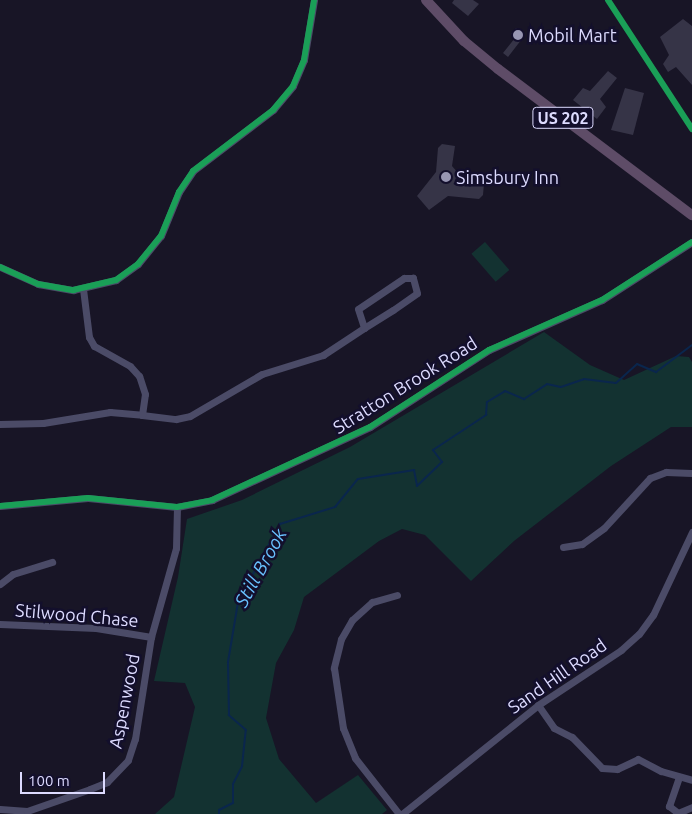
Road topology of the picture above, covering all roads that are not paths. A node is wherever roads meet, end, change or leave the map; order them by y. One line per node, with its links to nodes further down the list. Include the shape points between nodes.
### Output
1 (314, 0): 6 (street, via 304,60 274,110 193,171 179,192 160,236 138,264 116,280)
2 (426, 0): 3 (highway, US 202, via 464,41 498,69)
3 (692, 215)
4 (692, 242): 12 (street, Stratton Brook Road, via 602,300 489,350 370,427 327,450 212,500)
5 (0, 268): 6 (street, via 53,288)
6 (83, 289): 8 (street, via 89,337 94,346 130,366 139,376 145,394)
7 (364, 328): 7 (street, via 417,293 413,278 404,278 358,309); 8 (street, via 323,355 262,374 190,416 176,419)
8 (142, 415): 9 (street, via 110,412 44,423)
9 (0, 424)
10 (692, 473): 14 (street, via 666,472 650,478 604,528 582,544)
11 (0, 506): 12 (street, Stratton Brook Road, via 88,498)
12 (177, 507): 19 (street, Aspenwood, via 176,548)
13 (692, 532): 20 (street, Sand Hill Road, via 653,615 639,634 621,650)
14 (563, 547)
15 (52, 562): 16 (street, via 13,574)
16 (0, 584)
17 (397, 595): 25 (street, via 372,602 352,620 341,639 334,668 343,728 355,758)
18 (0, 624): 19 (street, Stilwood Chase, via 96,628)
19 (151, 637): 24 (street, Aspenwood, via 135,739 119,772 90,789 27,811)
20 (538, 705): 21 (street, via 554,728 572,737 602,768 617,769 638,758); 25 (street, Sand Hill Road)
21 (679, 777): 22 (street); 23 (street, via 670,808 685,813)
22 (692, 780)
23 (692, 806)
24 (0, 809)
25 (400, 814)

